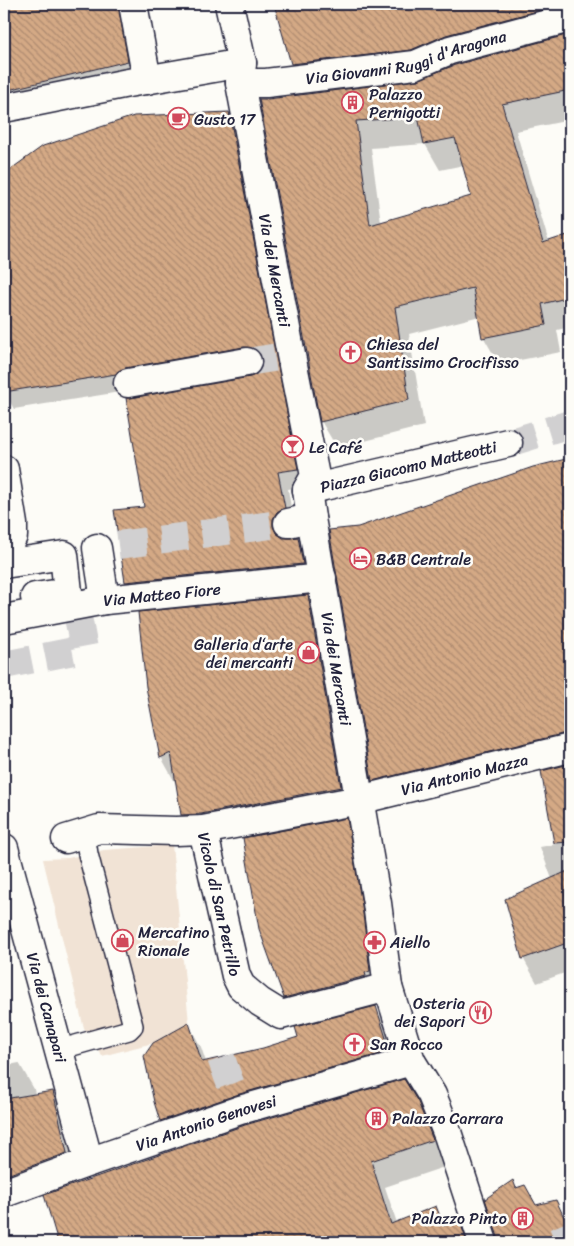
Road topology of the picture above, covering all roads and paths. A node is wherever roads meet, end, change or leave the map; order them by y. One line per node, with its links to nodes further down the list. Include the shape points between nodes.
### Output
1 (133, 4): 5 (street)
2 (229, 4): 4 (street, Via dei Mercanti)
3 (570, 18): 4 (street, Via Giovanni Ruggi d'Aragona, via 450,50 416,65 266,83)
4 (241, 73): 5 (street, Via Giovanni Ruggi d'Aragona); 11 (street, Via dei Mercanti, via 314,476)
5 (138, 81): 6 (street, Via Giovanni Ruggi d'Aragona)
6 (4, 108)
7 (247, 362): 8 (street)
8 (128, 383)
9 (508, 443): 11 (street, Piazza Giacomo Matteotti)
10 (4, 469): 12 (street)
11 (307, 490): 15 (street, Via dei Mercanti, via 299,521)
12 (8, 536)
13 (102, 547): 16 (street)
14 (4, 564): 17 (street, via 64,555 68,592)
15 (322, 578): 16 (street, Via Matteo Fiore); 20 (street, Via dei Mercanti)
16 (105, 600): 18 (street, Via Matteo Fiore)
17 (4, 602)
18 (4, 619)
19 (570, 748): 20 (street, Via Antonio Mazza)
20 (359, 800): 21 (street, Via Antonio Mazza); 24 (street, Via dei Mercanti)
21 (203, 830): 22 (street, Vicolo di San Petrillo, via 99,830); 24 (street, Vicolo di San Petrillo, via 241,986 281,1015)
22 (75, 837): 25 (lane, via 88,854 133,1026 129,1030)
23 (4, 851): 25 (street, Via dei Canapari)
24 (388, 987): 26 (street, Via dei Mercanti)
25 (58, 1050): 27 (street, Via dei Canapari)
26 (411, 1061): 27 (street, Via Antonio Genovesi, via 240,1110); 29 (street, Via dei Mercanti, via 432,1095 445,1127)
27 (89, 1162): 28 (street, Via Antonio Genovesi)
28 (4, 1193)
29 (483, 1242)

